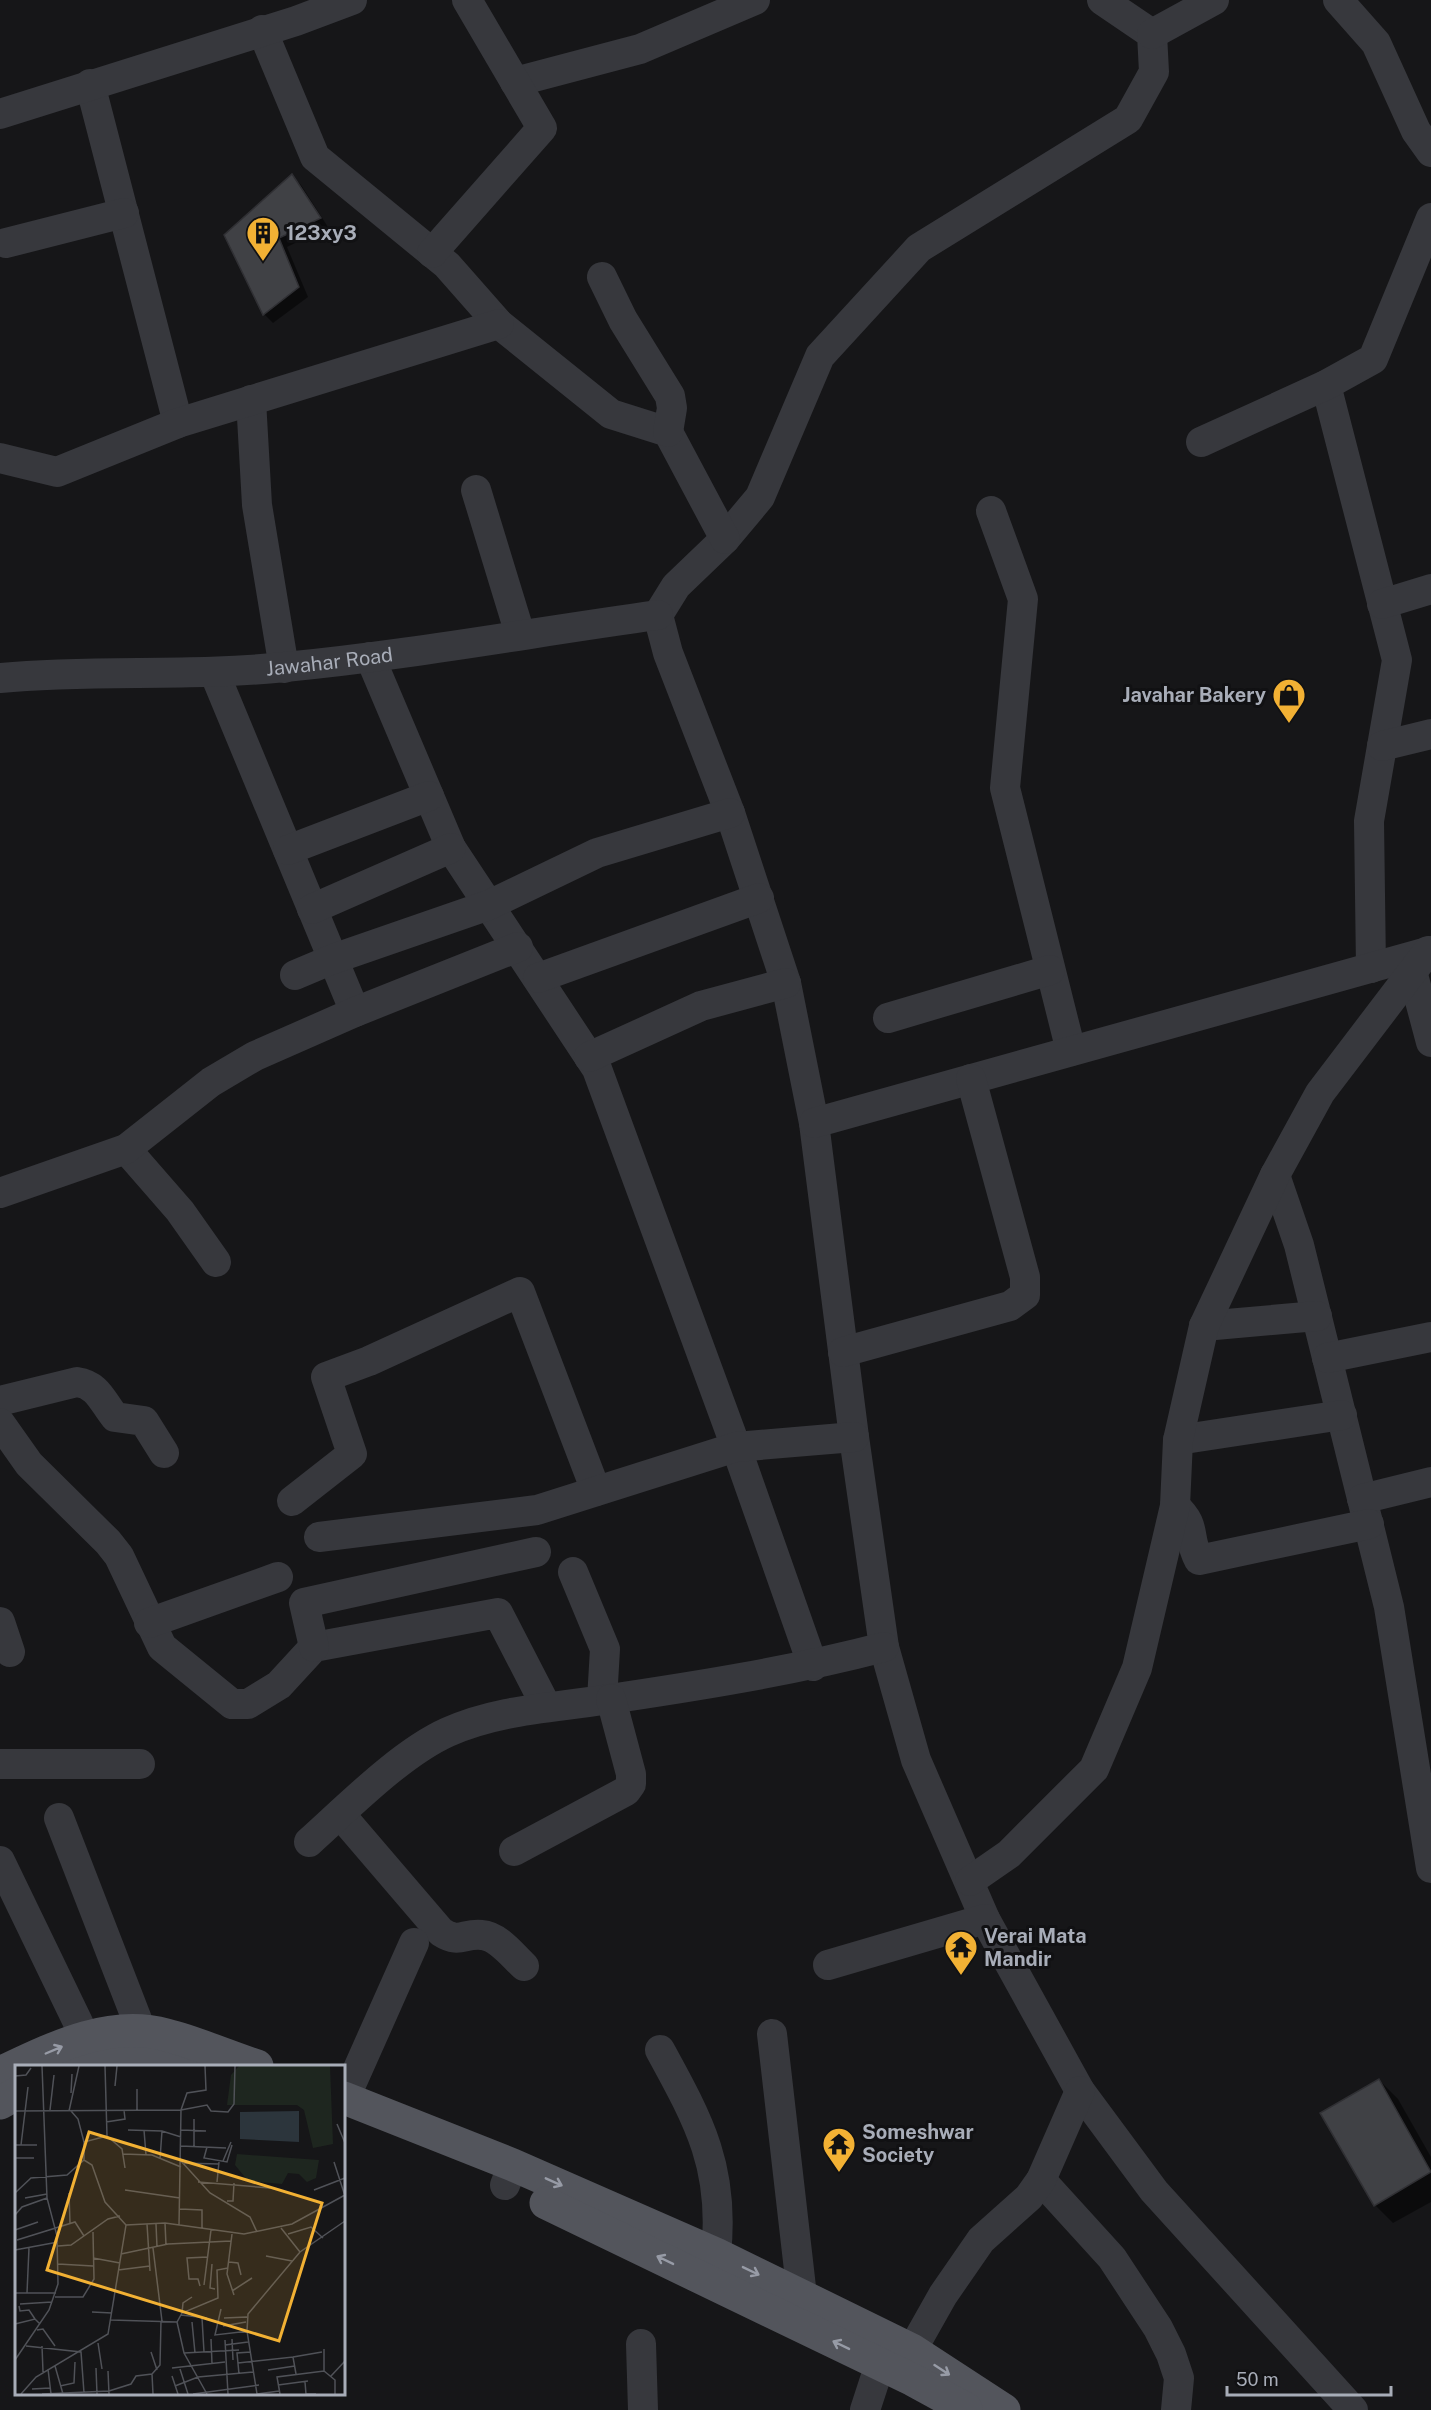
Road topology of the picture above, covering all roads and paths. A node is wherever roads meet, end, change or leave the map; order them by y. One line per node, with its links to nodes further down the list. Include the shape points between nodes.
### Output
1 (352, 0): 7 (street)
2 (467, 0): 10 (street)
3 (755, 0): 10 (street, via 640,49)
4 (1102, 0): 9 (street)
5 (1214, 0): 9 (street)
6 (1338, 0): 13 (street, via 1376,43 1416,131)
7 (292, 10): 8 (street)
8 (262, 30): 11 (street); 17 (street, via 315,157)
9 (1152, 34): 28 (street, via 1154,72 1128,119 919,248 820,356 760,497)
10 (515, 82): 17 (street, via 542,128)
11 (90, 84): 12 (street); 14 (street)
12 (0, 114)
13 (1431, 152)
14 (124, 213): 16 (street); 22 (street)
15 (1431, 218): 20 (street, via 1373,359)
16 (6, 243)
17 (432, 253): 19 (street)
18 (602, 278): 23 (street, via 623,320 668,391 672,408)
19 (499, 324): 21 (street); 23 (street, via 611,414)
20 (1326, 385): 24 (street); 30 (street)
21 (251, 400): 22 (street); 34 (street, via 257,505)
22 (178, 423): 25 (street, via 57,472)
23 (668, 432): 28 (street)
24 (1201, 442)
25 (0, 458)
26 (476, 490): 32 (street)
27 (991, 511): 50 (street, via 1023,599 1005,788)
28 (725, 539): 31 (street, via 676,586)
29 (1431, 589): 30 (street)
30 (1382, 604): 38 (street, via 1397,660)
31 (657, 615): 32 (street, Jawahar Road); 40 (street)
32 (520, 634): 33 (street, Jawahar Road)
33 (370, 657): 34 (street, Jawahar Road); 39 (street)
34 (284, 668): 35 (street, Jawahar Road)
35 (214, 672): 36 (street, Jawahar Road); 42 (street)
36 (0, 678)
37 (1431, 734): 38 (street)
38 (1382, 746): 49 (street, via 1370,821)
39 (429, 796): 41 (street); 42 (street)
40 (730, 813): 43 (street); 44 (street, via 597,853)
41 (451, 848): 44 (street); 45 (street)
42 (288, 850): 45 (street)
43 (759, 898): 52 (street); 53 (street)
44 (489, 904): 46 (street); 48 (street)
45 (312, 909): 48 (street)
46 (518, 947): 52 (street); 54 (street)
47 (1424, 958): 49 (street); 56 (street); 62 (street, via 1320,1093)
48 (333, 959): 51 (street); 54 (street)
49 (1371, 968): 57 (street)
50 (1050, 970): 55 (street); 57 (street)
51 (295, 975)
52 (538, 978): 58 (street)
53 (786, 983): 58 (street, via 701,1006); 60 (street)
54 (355, 1012): 61 (street, via 255,1056 210,1082)
55 (888, 1018)
56 (1431, 1042)
57 (1071, 1051): 59 (street)
58 (589, 1057): 75 (street, via 601,1080)
59 (971, 1079): 60 (street); 68 (street, via 1025,1277 1024,1295 1010,1306)
60 (814, 1123): 68 (street)
61 (126, 1149): 63 (street); 64 (street, via 180,1211)
62 (1275, 1175): 65 (street, via 1299,1245); 66 (street)
63 (0, 1193)
64 (216, 1262)
65 (1317, 1316): 66 (street); 69 (street)
66 (1204, 1326): 74 (street)
67 (1431, 1337): 69 (street)
68 (843, 1352): 73 (street)
69 (1327, 1358): 71 (street)
70 (0, 1401): 76 (street, via 77,1382 88,1383 114,1417 144,1421)
71 (1341, 1415): 74 (street); 81 (street)
72 (0, 1423): 87 (street, via 29,1464 119,1556)
73 (854, 1437): 75 (street); 89 (street)
74 (1178, 1440): 80 (street)
75 (736, 1447): 78 (street); 91 (street)
76 (164, 1453)
77 (1431, 1482): 81 (street)
78 (596, 1491): 79 (street, via 520,1292 326,1377 352,1454); 82 (street, via 537,1510)
79 (292, 1502)
80 (1175, 1506): 81 (street, via 1189,1518 1194,1552 1199,1560); 102 (street, via 1137,1668 1094,1770 1009,1854)
81 (1365, 1511): 101 (street, via 1389,1607)
82 (319, 1537)
83 (536, 1552): 88 (street, via 304,1603)
84 (573, 1572): 92 (street, via 605,1648)
85 (278, 1577): 87 (street)
86 (0, 1622): 90 (street)
87 (149, 1623): 88 (street, via 162,1647 232,1704 248,1704 279,1685)
88 (314, 1647): 93 (street, via 498,1612)
89 (884, 1647): 91 (street); 102 (street, via 916,1760)
90 (10, 1653)
91 (813, 1666): 92 (street)
92 (606, 1699): 93 (street); 99 (street, via 631,1784 626,1791)
93 (546, 1706): 96 (street, via 484,1718 446,1733 411,1754)
94 (0, 1764): 95 (street)
95 (140, 1764)
96 (340, 1814): 98 (street); 106 (street, via 441,1932 452,1938 493,1938)
97 (59, 1818): 107 (street)
98 (309, 1842)
99 (514, 1851)
100 (0, 1861): 109 (street)
101 (1431, 1868)
102 (970, 1881): 103 (street)
103 (985, 1919): 105 (street); 115 (street)
104 (414, 1943): 116 (street)
105 (828, 1965)
106 (524, 1966)
107 (141, 2030): 109 (main road); 114 (main road, via 165,2034)
108 (772, 2034): 121 (street)
109 (85, 2037): 111 (main road, one-way to 109)
110 (660, 2050): 120 (street, via 685,2095 711,2163 720,2216)
111 (38, 2065)
112 (77, 2065): 113 (main road, via 126,2055)
113 (183, 2065)
114 (251, 2065)
115 (1080, 2091): 119 (street); 130 (street, via 1154,2192)
116 (345, 2102)
117 (345, 2104): 118 (main road)
118 (509, 2175): 120 (main road, one-way to 120); 124 (main road, one-way to 118)
119 (1041, 2180): 123 (street, via 1029,2198 981,2240); 129 (street, via 1112,2258 1158,2328 1179,2378)
120 (716, 2254): 121 (main road, one-way to 121)
121 (802, 2296): 123 (main road)
122 (641, 2344): 126 (street)
123 (912, 2350): 125 (main road, one-way to 125)
124 (880, 2364): 125 (main road); 127 (street)
125 (966, 2401): 128 (main road)
126 (643, 2410)
127 (865, 2410)
128 (1004, 2410)
129 (1176, 2410)
130 (1353, 2410)

